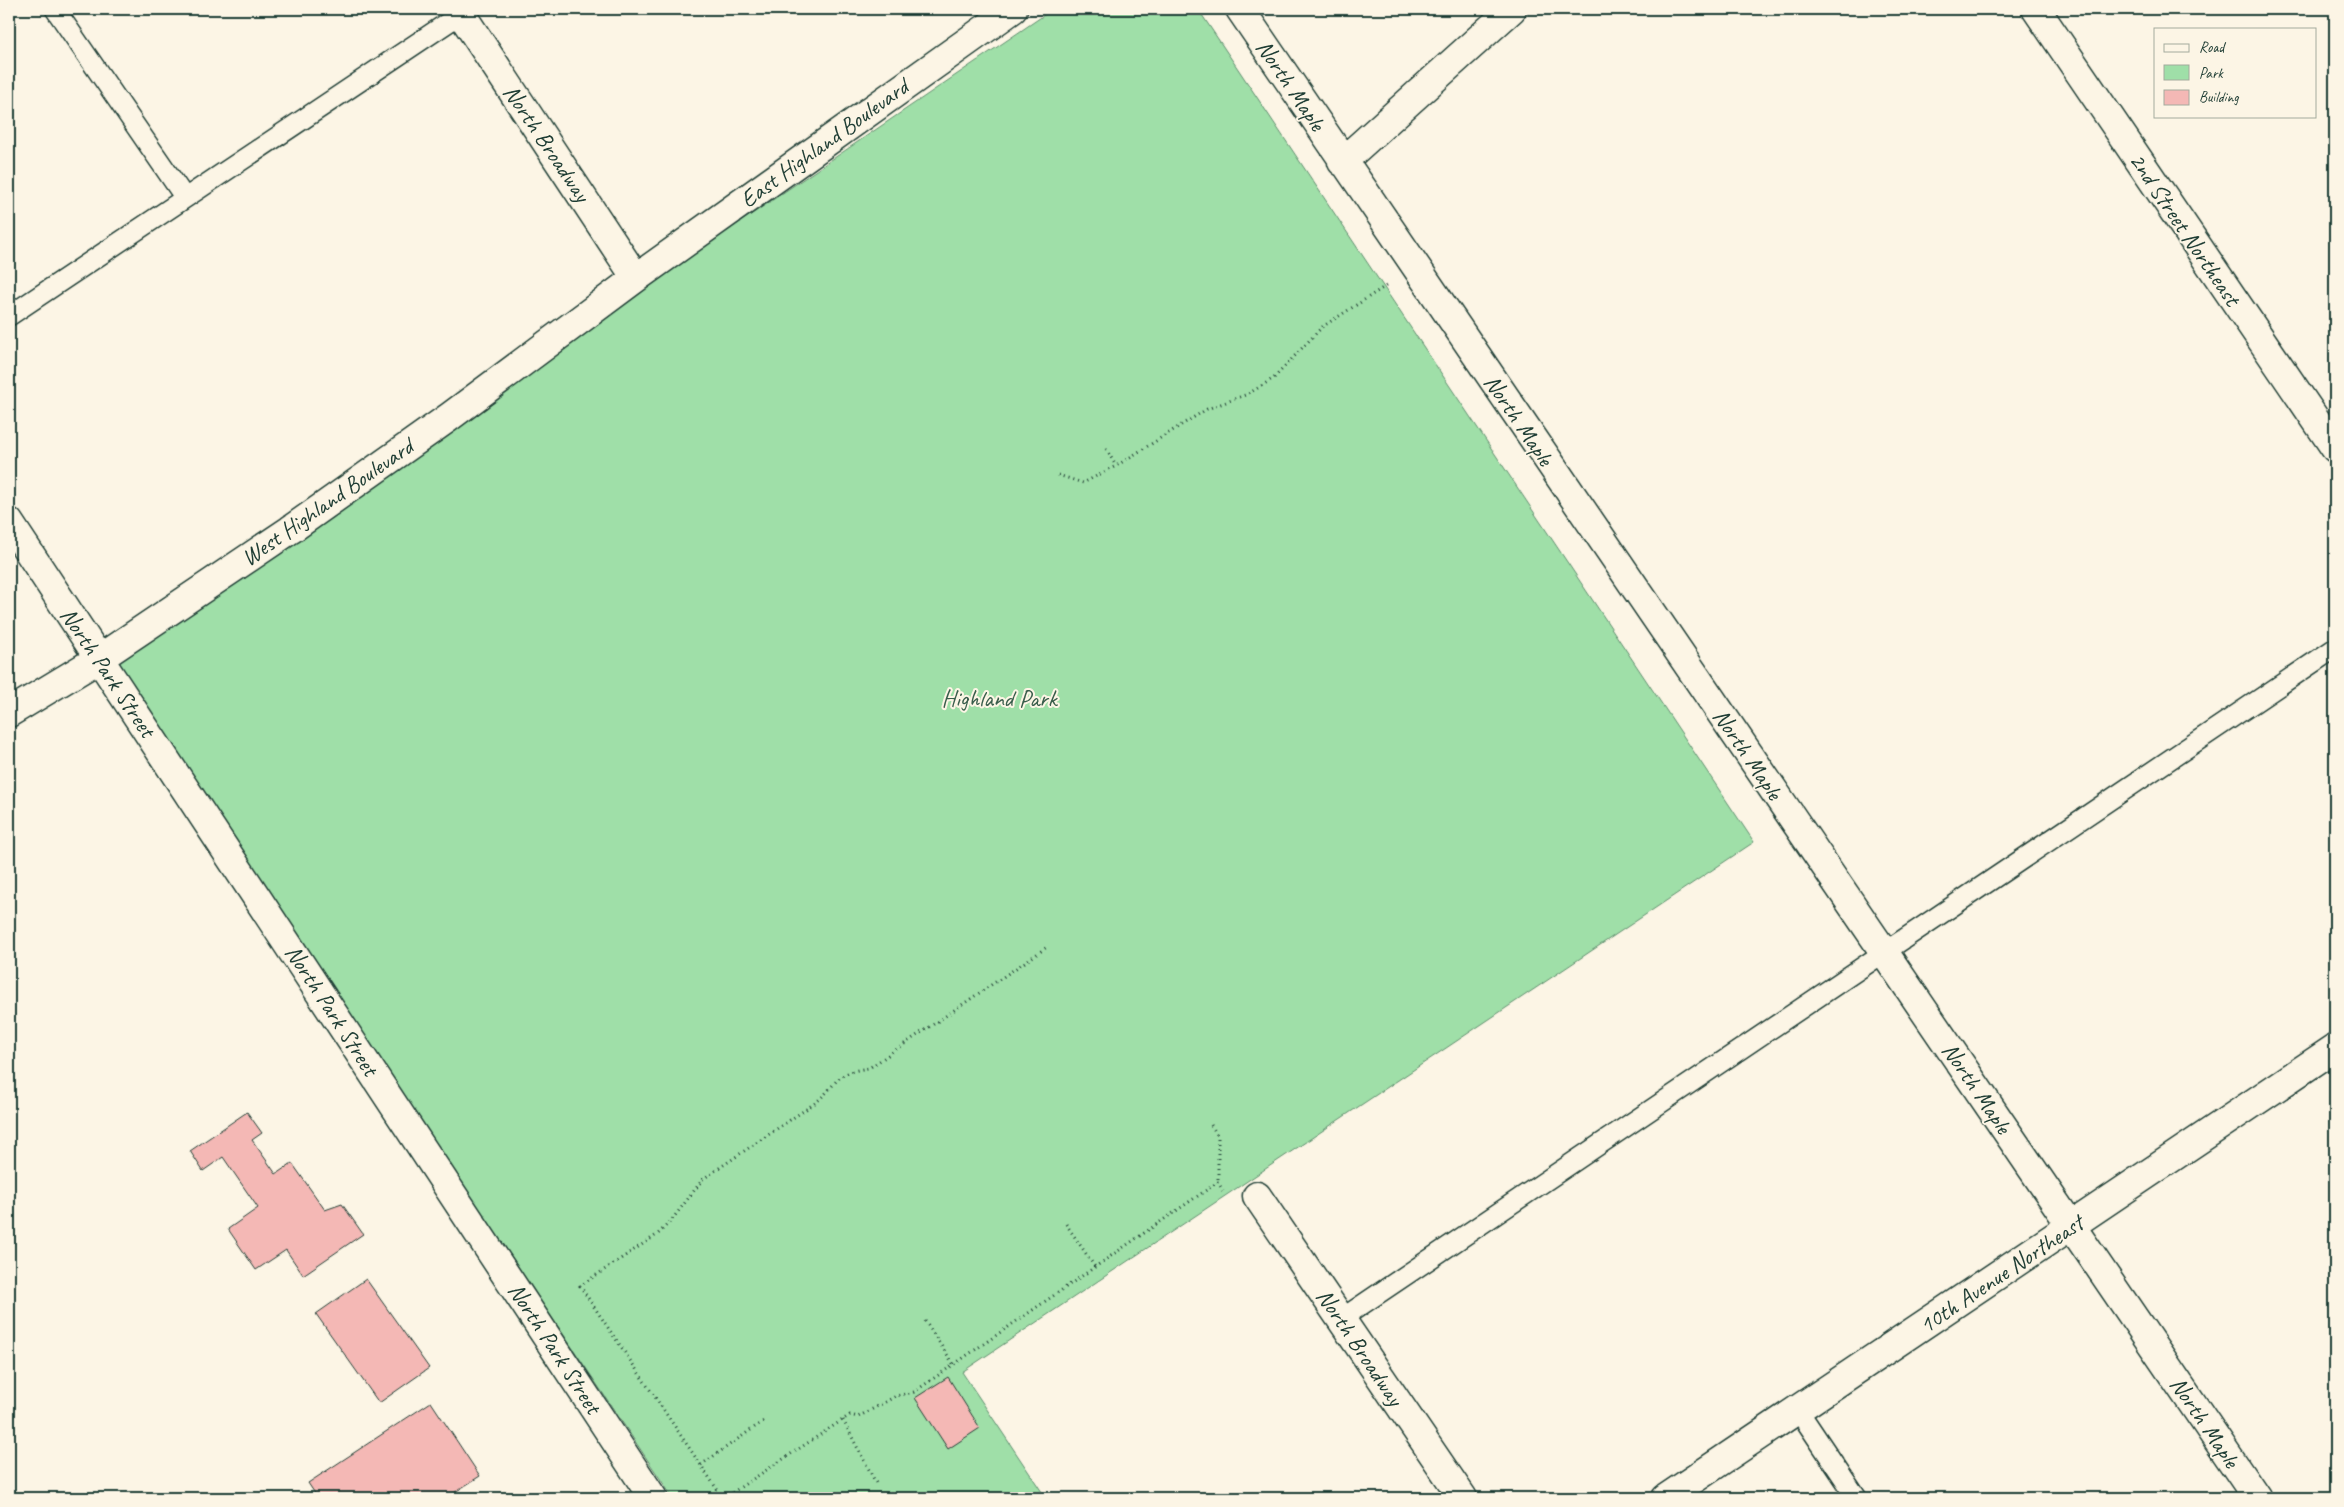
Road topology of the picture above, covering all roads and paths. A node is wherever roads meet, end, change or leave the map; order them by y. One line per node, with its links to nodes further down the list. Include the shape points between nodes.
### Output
1 (55, 9): 8 (lane)
2 (1013, 9): 10 (street, East Highland Boulevard)
3 (1240, 9): 7 (street, North Maple)
4 (1512, 9): 7 (street)
5 (2036, 9): 12 (street, 2nd Street Northeast)
6 (462, 10): 8 (lane); 10 (street, North Broadway)
7 (1342, 162): 9 (street, North Maple)
8 (185, 198): 11 (lane)
9 (1415, 267): 14 (path, via 1322,327 1274,378 1248,394 1207,409); 21 (street, North Maple)
10 (636, 278): 18 (street, West Highland Boulevard, via 393,457)
11 (9, 316)
12 (2335, 448)
13 (1106, 450): 14 (path)
14 (1116, 466): 15 (path, via 1083,483)
15 (1058, 475)
16 (9, 522): 18 (street, North Park Street)
17 (2335, 648): 21 (lane)
18 (100, 658): 19 (street, West Highland Boulevard); 37 (street, North Park Street)
19 (9, 712)
20 (1047, 947): 35 (path, via 868,1068 848,1071 839,1077 815,1103 702,1179 672,1221 658,1234 580,1286)
21 (1885, 953): 27 (street, North Maple); 29 (lane)
22 (2335, 1048): 27 (street, 10th Avenue Northeast)
23 (1211, 1125): 24 (path, via 1218,1136)
24 (1218, 1182): 25 (path, via 1226,1195); 28 (path)
25 (1257, 1196): 29 (street, North Broadway)
26 (1066, 1224): 28 (path)
27 (2072, 1226): 32 (street, 10th Avenue Northeast); 42 (street, North Maple)
28 (1095, 1267): 31 (path)
29 (1341, 1320): 39 (street, North Broadway)
30 (925, 1321): 31 (path)
31 (954, 1365): 34 (path, via 914,1392 896,1396 858,1417 850,1415)
32 (1798, 1410): 40 (street, 10th Avenue Northeast); 41 (lane)
33 (766, 1420): 35 (path)
34 (843, 1420): 36 (path); 38 (path)
35 (701, 1465): 38 (path)
36 (876, 1483)
37 (654, 1498)
38 (724, 1498)
39 (1463, 1498)
40 (1666, 1498)
41 (1857, 1498)
42 (2257, 1498)

